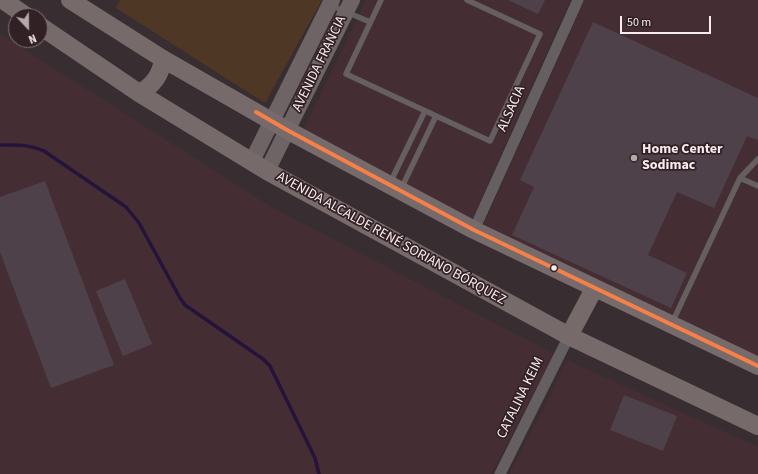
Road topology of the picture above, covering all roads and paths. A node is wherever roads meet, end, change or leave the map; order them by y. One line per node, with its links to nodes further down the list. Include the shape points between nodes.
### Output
1 (3, 0): 8 (main road)
2 (70, 0): 11 (main road)
3 (381, 0): 9 (lane)
4 (467, 0): 14 (lane, via 540,34 490,141)
5 (578, 0): 23 (street, ALSACIA)
6 (331, 2): 7 (lane); 15 (main road, AVENIDA FRANCIA)
7 (349, 6): 9 (lane); 16 (main road, AVENIDA FRANCIA)
8 (14, 8)
9 (370, 22): 13 (lane, via 346,74)
10 (48, 31): 12 (main road, AVENIDA ALCALDE RENÉ SORIANO BÓRQUEZ)
11 (163, 59): 12 (main road, via 156,79); 15 (main road)
12 (138, 93): 18 (main road, AVENIDA ALCALDE RENÉ SORIANO BÓRQUEZ)
13 (425, 111): 14 (lane); 22 (lane)
14 (436, 116): 22 (lane)
15 (272, 121): 16 (main road); 18 (main road, AVENIDA FRANCIA)
16 (288, 130): 19 (main road, AVENIDA FRANCIA); 22 (main road)
17 (758, 159): 20 (lane)
18 (252, 162): 19 (main road, AVENIDA ALCALDE RENÉ SORIANO BÓRQUEZ)
19 (267, 171): 26 (main road, AVENIDA ALCALDE RENÉ SORIANO BÓRQUEZ)
20 (740, 178): 21 (lane); 25 (lane)
21 (758, 186)
22 (394, 188): 23 (main road)
23 (474, 230): 24 (main road)
24 (594, 289): 25 (main road); 26 (main road)
25 (671, 325): 27 (main road)
26 (569, 336): 28 (main road, AVENIDA ALCALDE RENÉ SORIANO BÓRQUEZ); 29 (street, CATALINA KEIM)
27 (758, 366)
28 (758, 426)
29 (500, 474)

